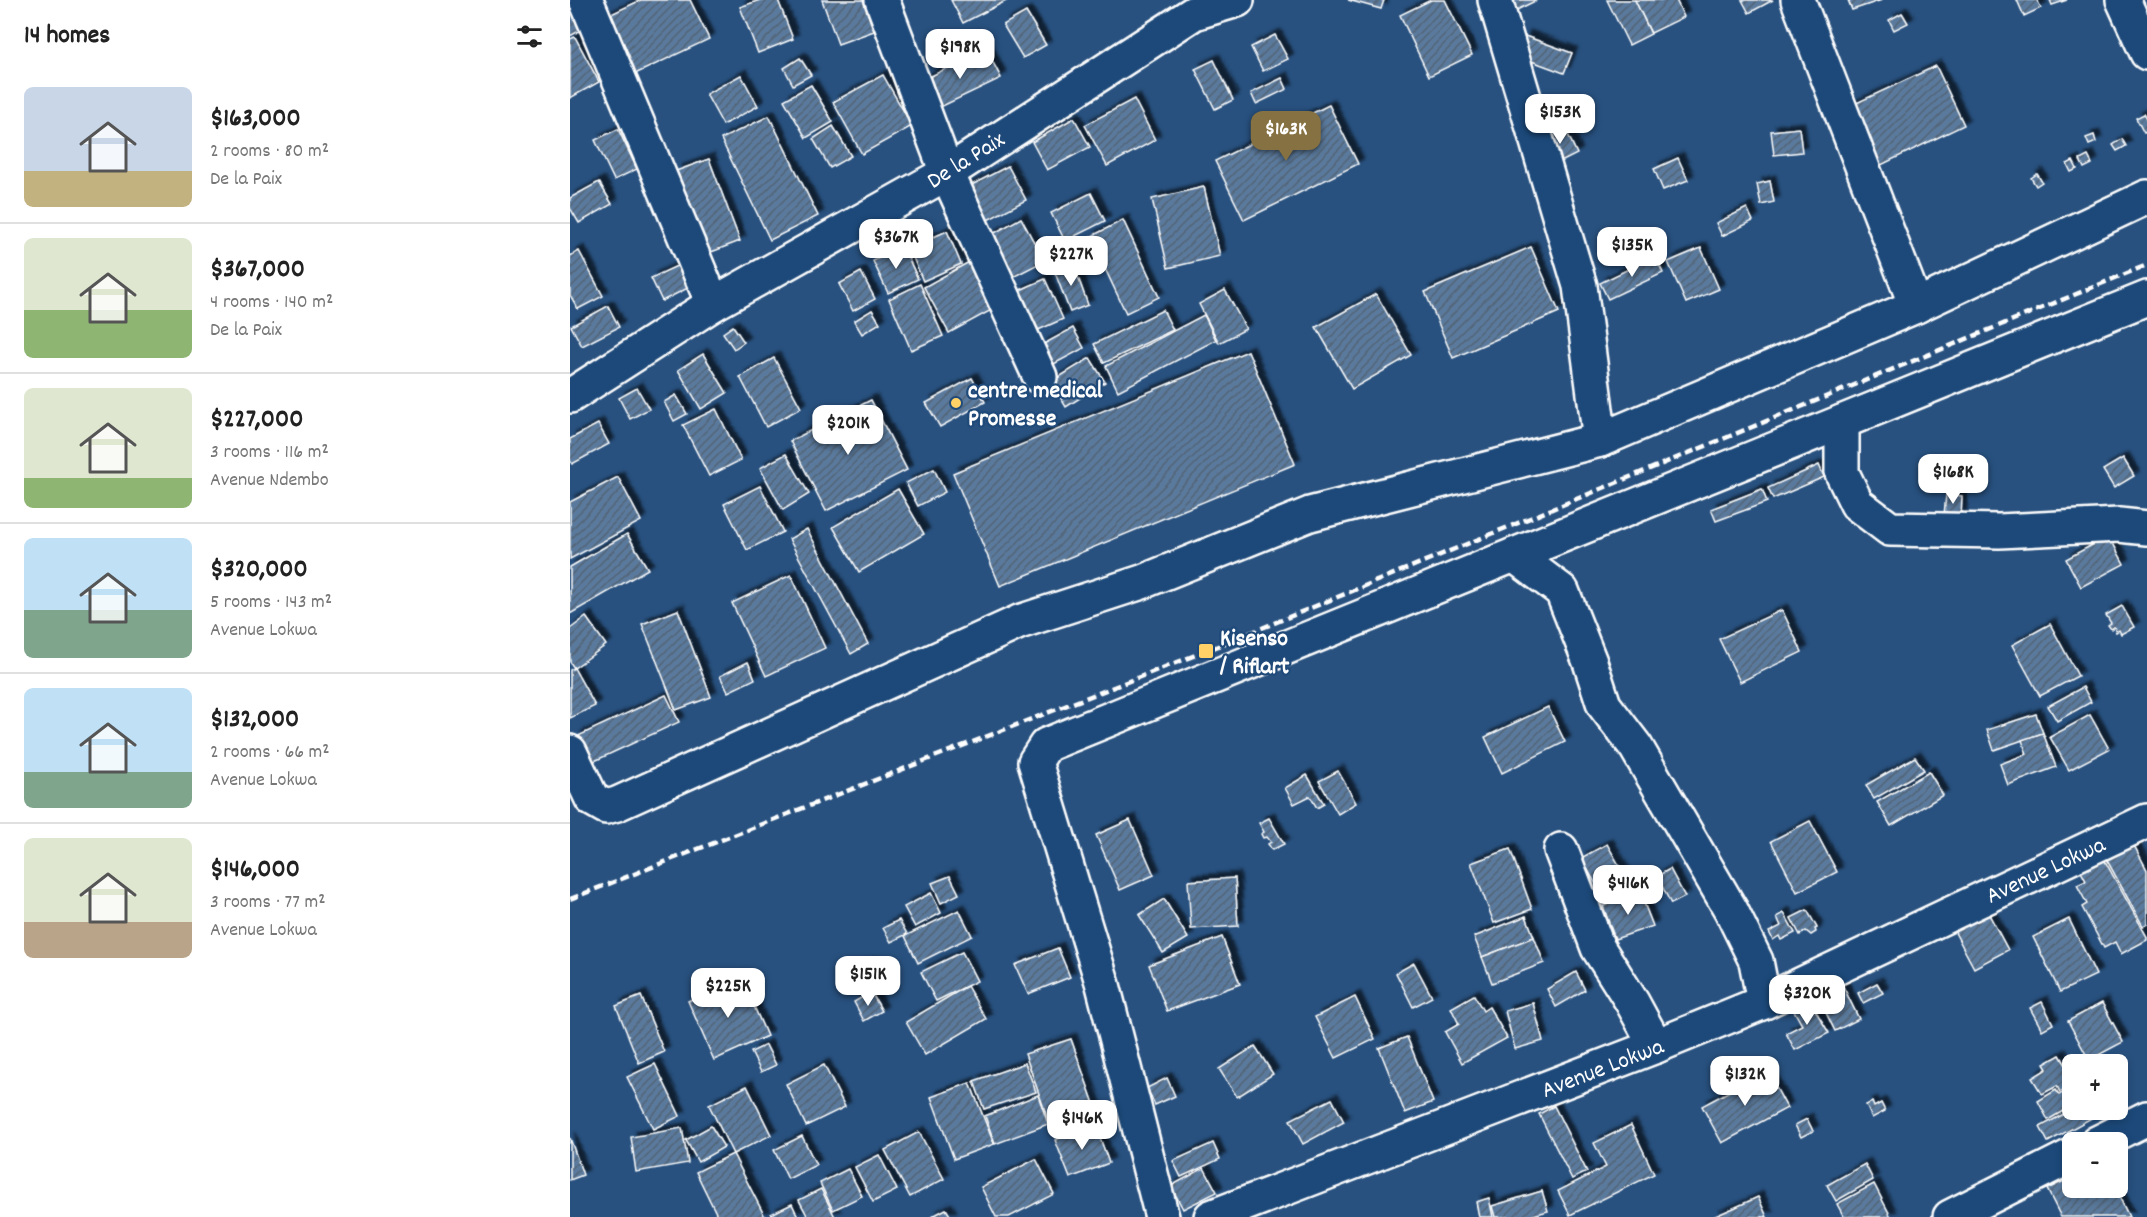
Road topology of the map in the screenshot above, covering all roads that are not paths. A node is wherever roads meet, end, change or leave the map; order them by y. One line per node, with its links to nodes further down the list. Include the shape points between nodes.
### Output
1 (586, 0): 12 (street)
2 (882, 0): 9 (street)
3 (1238, 0): 7 (street, De la Paix)
4 (1496, 0): 17 (street, via 1580,286)
5 (1798, 0): 13 (street)
6 (2123, 0): 8 (street)
7 (1191, 7): 9 (street, De la Paix)
8 (2147, 53)
9 (947, 173): 12 (street, De la Paix); 14 (street)
10 (2147, 197): 13 (street)
11 (2147, 298): 16 (street)
12 (712, 303): 15 (street, De la Paix)
13 (1916, 306): 17 (street)
14 (1040, 377)
15 (570, 396)
16 (1842, 422): 18 (street, via 1842,473 1857,504 1890,529 1999,531 2119,525); 19 (street)
17 (1600, 440): 20 (street, via 1310,514 1142,582 1019,622 617,804 606,807 592,799)
18 (2147, 528)
19 (1514, 555): 23 (street, via 1562,591 1604,705 1636,747 1731,910 1756,961); 29 (street, via 1046,745 1035,762 1103,985)
20 (570, 752)
21 (2147, 820): 23 (street, Avenue Lokwa)
22 (1561, 850): 24 (street, via 1598,948)
23 (1764, 1002): 24 (street, Avenue Lokwa)
24 (1656, 1046): 30 (street, Avenue Lokwa)
25 (2147, 1118): 26 (street)
26 (2119, 1132)
27 (2062, 1161): 28 (street)
28 (1954, 1216)
29 (1162, 1217)
30 (1211, 1217)

